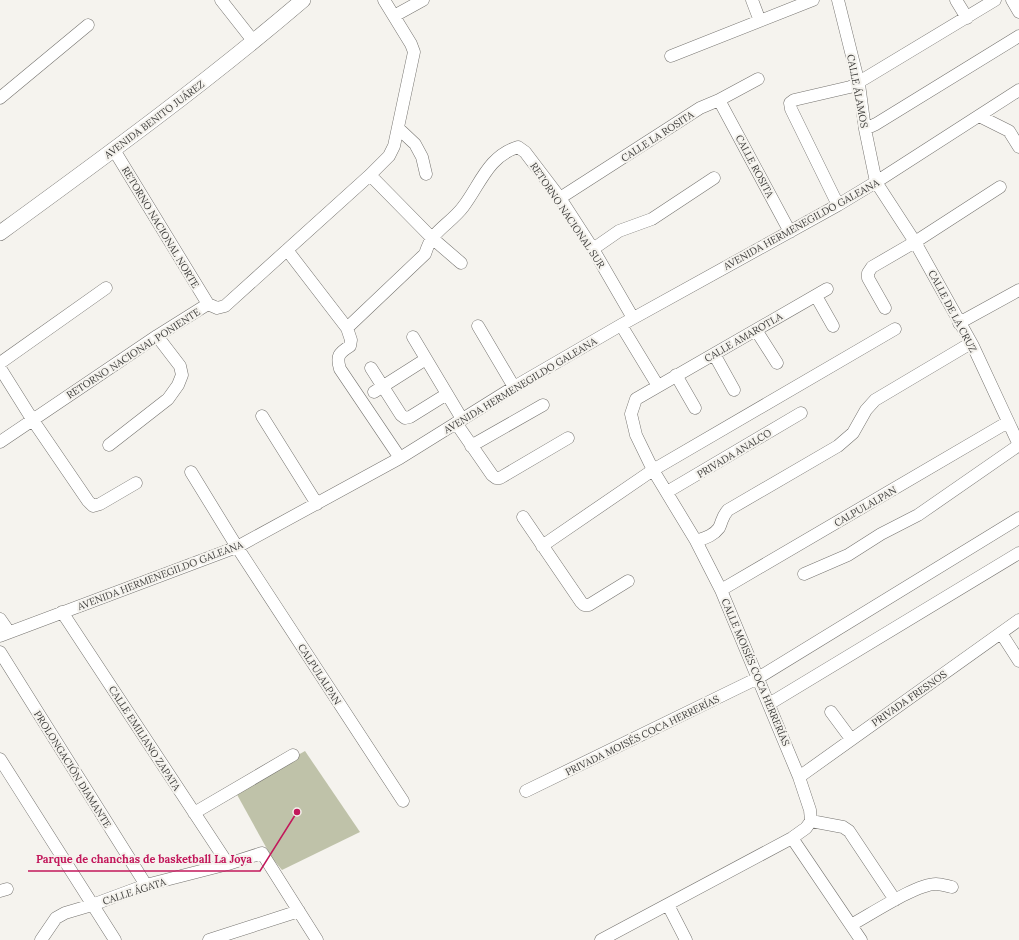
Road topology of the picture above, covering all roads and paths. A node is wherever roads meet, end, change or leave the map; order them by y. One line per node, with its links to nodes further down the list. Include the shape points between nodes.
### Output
1 (221, 0): 17 (street)
2 (303, 0): 17 (main road, AVENIDA BENITO JUÁREZ)
3 (384, 0): 12 (street, RETORNO NACIONAL PONIENTE)
4 (423, 0): 12 (street)
5 (752, 0): 14 (street)
6 (813, 0): 14 (street)
7 (838, 0): 20 (street, CALLE ÁLAMOS)
8 (956, 0): 13 (street)
9 (995, 0): 13 (street)
10 (1012, 0): 11 (street)
11 (1019, 12)
12 (394, 16): 25 (street, RETORNO NACIONAL PONIENTE, via 414,52)
13 (967, 18): 20 (street)
14 (760, 21): 18 (street)
15 (88, 25): 22 (street)
16 (1019, 36): 26 (street)
17 (254, 42): 28 (main road, AVENIDA BENITO JUÁREZ)
18 (671, 56)
19 (758, 79): 23 (street, CALLE LA ROSITA)
20 (861, 81): 26 (street, CALLE ÁLAMOS); 35 (street, via 850,87 790,103)
21 (1019, 90): 24 (street, AVENIDA HERMENEGILDO GALEANA)
22 (0, 98)
23 (719, 100): 34 (street, CALLE LA ROSITA, via 700,108); 36 (street, CALLE ROSITA)
24 (979, 116): 27 (street, via 1009,131); 32 (street, AVENIDA HERMENEGILDO GALEANA)
25 (398, 128): 29 (street, via 415,144 422,156); 30 (street, RETORNO NACIONAL PONIENTE, via 389,156)
26 (865, 129): 32 (street, CALLE ÁLAMOS)
27 (1019, 147)
28 (114, 150): 37 (main road, AVENIDA BENITO JUÁREZ); 47 (street, RETORNO NACIONAL NORTE)
29 (426, 174)
30 (370, 175): 38 (street); 41 (street, RETORNO NACIONAL PONIENTE)
31 (714, 178): 40 (street, via 652,219 619,231)
32 (876, 182): 35 (street, AVENIDA HERMENEGILDO GALEANA); 39 (street, CALLE DE LA CRUZ)
33 (1000, 187): 39 (street)
34 (560, 198): 38 (street, RETORNO NACIONAL SUR, via 525,152 518,147 508,150 483,174 462,208); 40 (street, RETORNO NACIONAL SUR)
35 (838, 205): 36 (street, AVENIDA HERMENEGILDO GALEANA)
36 (790, 232): 49 (street, AVENIDA HERMENEGILDO GALEANA)
37 (0, 233)
38 (432, 238): 42 (street); 54 (street, RETORNO NACIONAL SUR, via 425,254)
39 (915, 242): 48 (street, via 872,267 868,273 868,278); 50 (street, CALLE DE LA CRUZ)
40 (593, 249): 49 (street, RETORNO NACIONAL SUR)
41 (287, 250): 47 (street, RETORNO NACIONAL PONIENTE, via 225,306 216,308); 54 (street)
42 (461, 263)
43 (106, 288): 62 (street)
44 (827, 290): 46 (street, CALLE AMAROTLA)
45 (1019, 290): 50 (street)
46 (816, 296): 53 (street); 56 (street, CALLE AMAROTLA)
47 (208, 304): 57 (street, RETORNO NACIONAL PONIENTE)
48 (885, 308)
49 (633, 318): 51 (street, AVENIDA HERMENEGILDO GALEANA)
50 (959, 323): 59 (street, CALLE DE LA CRUZ)
51 (621, 324): 67 (street); 68 (street, AVENIDA HERMENEGILDO GALEANA)
52 (478, 326): 68 (street)
53 (833, 326)
54 (346, 328): 84 (street, via 351,340 350,346 341,352 338,360 340,369)
55 (895, 329): 85 (street)
56 (756, 330): 60 (street, CALLE AMAROTLA); 63 (street)
57 (157, 336): 76 (street, RETORNO NACIONAL PONIENTE); 81 (street, via 180,366 182,375 178,385 168,399)
58 (413, 337): 61 (street)
59 (970, 343): 78 (street, CALLE DE LA CRUZ); 92 (street, via 875,400 853,433 838,446 728,510 713,535)
60 (714, 354): 66 (street, CALLE AMAROTLA); 70 (street)
61 (426, 359): 69 (street); 71 (street)
62 (0, 362)
63 (778, 363)
64 (0, 368): 76 (street)
65 (371, 368): 69 (street)
66 (676, 375): 67 (street, CALLE AMAROTLA); 73 (street)
67 (658, 386): 85 (street, CALLE MOISÉS COCA HERRERÍAS, via 636,399 631,414 636,435)
68 (514, 388): 77 (street, AVENIDA HERMENEGILDO GALEANA)
69 (378, 390): 71 (street, via 405,418)
70 (734, 390)
71 (447, 394): 77 (street)
72 (544, 405): 83 (street)
73 (695, 408)
74 (801, 413): 88 (street, PRIVADA ANALCO)
75 (262, 416): 89 (street)
76 (32, 419): 80 (street, RETORNO NACIONAL PONIENTE); 87 (street, via 93,506)
77 (459, 421): 83 (street); 84 (street, AVENIDA HERMENEGILDO GALEANA)
78 (1013, 427): 82 (street, CALLE DE LA CRUZ); 98 (street, CALPULALPAN)
79 (568, 438): 83 (street, via 500,478 492,475)
80 (0, 442)
81 (109, 445)
82 (1019, 445): 96 (street, via 918,515 848,555)
83 (471, 446)
84 (400, 458): 89 (street, AVENIDA HERMENEGILDO GALEANA)
85 (653, 470): 88 (street, CALLE MOISÉS COCA HERRERÍAS); 93 (street)
86 (191, 472): 94 (street, CALPULALPAN)
87 (136, 483)
88 (668, 492): 92 (street, CALLE MOISÉS COCA HERRERÍAS)
89 (317, 504): 94 (street, AVENIDA HERMENEGILDO GALEANA)
90 (523, 517): 93 (street)
91 (1019, 518): 106 (street, PRIVADA MOISÉS COCA HERRERÍAS)
92 (696, 541): 98 (street, CALLE MOISÉS COCA HERRERÍAS)
93 (542, 546): 97 (street, via 584,605 589,605)
94 (237, 547): 99 (street, AVENIDA HERMENEGILDO GALEANA); 114 (street, CALPULALPAN)
95 (1019, 553): 107 (street)
96 (804, 574)
97 (628, 581)
98 (722, 590): 106 (street, CALLE MOISÉS COCA HERRERÍAS)
99 (62, 612): 103 (street, AVENIDA HERMENEGILDO GALEANA); 115 (street, CALLE EMILIANO ZAPATA)
100 (0, 618): 103 (street)
101 (1019, 620): 102 (street, PRIVADA FRESNOS)
102 (1001, 633): 105 (street); 109 (street, PRIVADA FRESNOS)
103 (4, 634)
104 (0, 652): 119 (street, PROLONGACIÓN DIAMANTE)
105 (1019, 660)
106 (758, 678): 107 (street, CALLE MOISÉS COCA HERRERÍAS); 113 (street, PRIVADA MOISÉS COCA HERRERÍAS)
107 (769, 704): 112 (street, CALLE MOISÉS COCA HERRERÍAS)
108 (831, 712): 109 (street)
109 (851, 739): 112 (street, PRIVADA FRESNOS)
110 (294, 755): 115 (street)
111 (0, 759): 122 (street)
112 (799, 777): 116 (street, CALLE MOISÉS COCA HERRERÍAS)
113 (526, 791)
114 (403, 801)
115 (194, 813): 118 (street, CALLE EMILIANO ZAPATA)
116 (811, 821): 117 (street); 121 (street, via 843,827 849,831)
117 (792, 838): 123 (street); 125 (street)
118 (228, 864): 119 (street, CALLE ÁGATA); 124 (street, CALLE ÁGATA, via 262,853)
119 (146, 885): 122 (street, CALLE ÁGATA)
120 (952, 887): 121 (street, via 936,884 922,887)
121 (895, 900): 125 (street)
122 (92, 905): 126 (street, CALLE ÁGATA, via 60,915); 127 (street)
123 (668, 905): 130 (street); 131 (street)
124 (299, 911): 128 (street); 129 (street)
125 (852, 925): 132 (street)
126 (41, 940)
127 (115, 940)
128 (210, 940)
129 (317, 940)
130 (601, 940)
131 (686, 940)
132 (861, 940)

